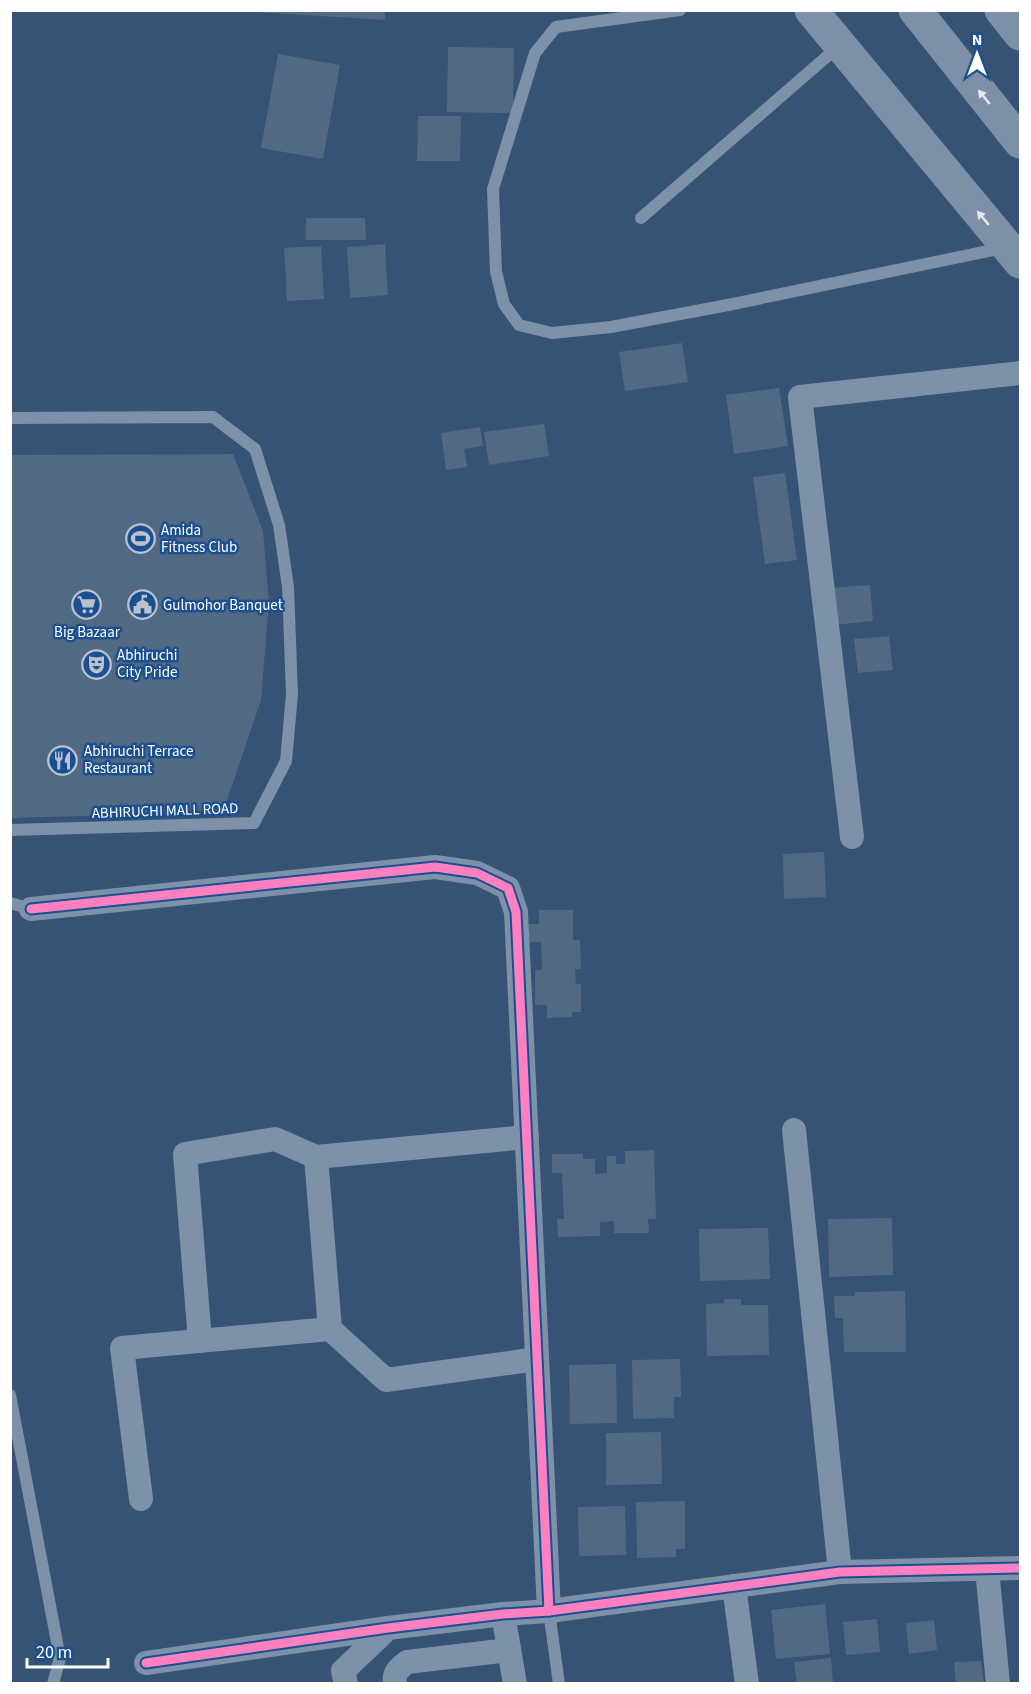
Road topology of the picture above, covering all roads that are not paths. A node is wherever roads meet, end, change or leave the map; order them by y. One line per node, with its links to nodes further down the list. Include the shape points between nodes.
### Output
1 (680, 10): 9 (lane, via 556,27 536,52 493,189 496,272 504,304 519,325 552,333 611,327)
2 (811, 10): 6 (highway)
3 (915, 10): 7 (highway, one-way to 3)
4 (1001, 10): 5 (highway)
5 (1020, 34)
6 (840, 45): 8 (lane); 9 (highway, one-way to 6)
7 (1020, 142)
8 (641, 218)
9 (1014, 255)
10 (1020, 373): 13 (street, via 800,397)
11 (10, 418): 12 (lane, ABHIRUCHI MALL ROAD, via 213,417 255,448 279,525 288,587 292,694 286,761 254,823)
12 (10, 830)
13 (852, 837)
14 (21, 906): 16 (street, via 435,867 477,873 508,888 516,912)
15 (794, 1130): 25 (street)
16 (527, 1137): 17 (street); 20 (street)
17 (316, 1157): 18 (street); 19 (street, via 275,1139 185,1155)
18 (330, 1329): 19 (street); 20 (street, via 386,1380)
19 (200, 1341): 22 (street, via 123,1348)
20 (537, 1359): 27 (street)
21 (10, 1395): 32 (lane, via 60,1658)
22 (141, 1499)
23 (1020, 1568): 24 (street)
24 (987, 1569): 25 (street); 38 (street)
25 (840, 1572): 26 (street)
26 (734, 1586): 27 (street); 37 (street)
27 (549, 1611): 28 (street); 36 (lane)
28 (503, 1614): 29 (street); 30 (street)
29 (388, 1628): 31 (street); 33 (street, via 344,1671)
30 (509, 1650): 34 (street, via 407,1662 398,1669); 35 (street)
31 (146, 1663)
32 (53, 1683)
33 (346, 1683)
34 (395, 1683)
35 (515, 1683)
36 (559, 1683)
37 (747, 1683)
38 (998, 1683)

